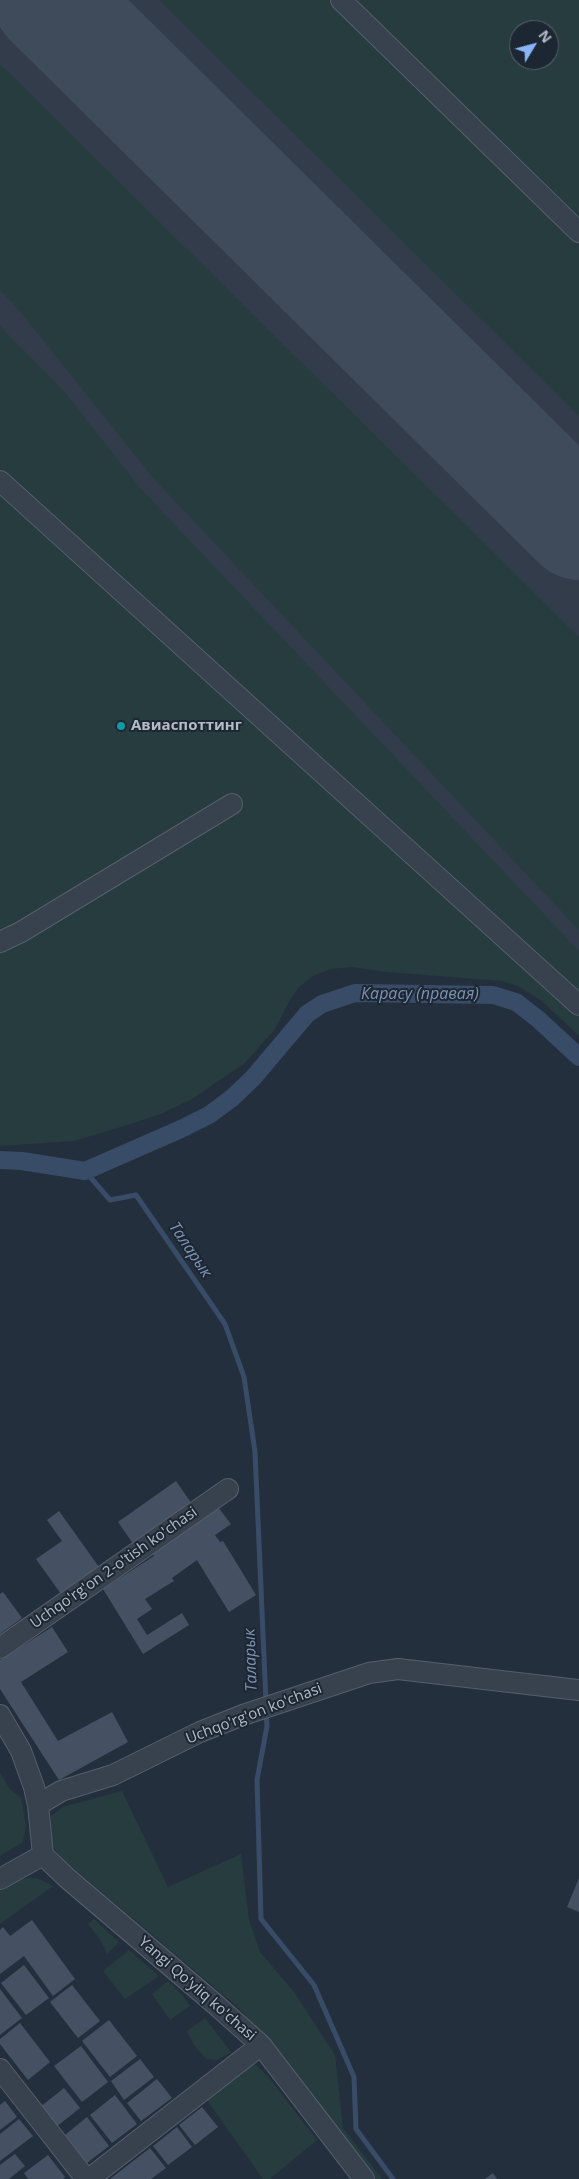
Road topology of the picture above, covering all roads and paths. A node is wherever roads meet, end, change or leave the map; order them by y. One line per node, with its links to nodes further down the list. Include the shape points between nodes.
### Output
1 (341, 0): 2 (street)
2 (579, 232)
3 (0, 481): 6 (street)
4 (232, 804): 5 (street)
5 (0, 942)
6 (579, 1005)
7 (228, 1489): 8 (street, Uchqo'rg'on 2-o'tish ko'chasi)
8 (0, 1648)
9 (579, 1690): 11 (street, Uchqo'rg'on ko'chasi, via 388,1670 361,1675 242,1715 113,1775 61,1791)
10 (0, 1715): 11 (street, via 21,1751)
11 (38, 1805): 12 (street)
12 (44, 1855): 13 (street); 14 (street, Yangi Qo'yliq ko'chasi)
13 (0, 1878)
14 (261, 2045): 16 (street); 17 (street, Yangi Qo'yliq ko'chasi)
15 (0, 2069): 16 (street)
16 (87, 2179)
17 (364, 2179)

